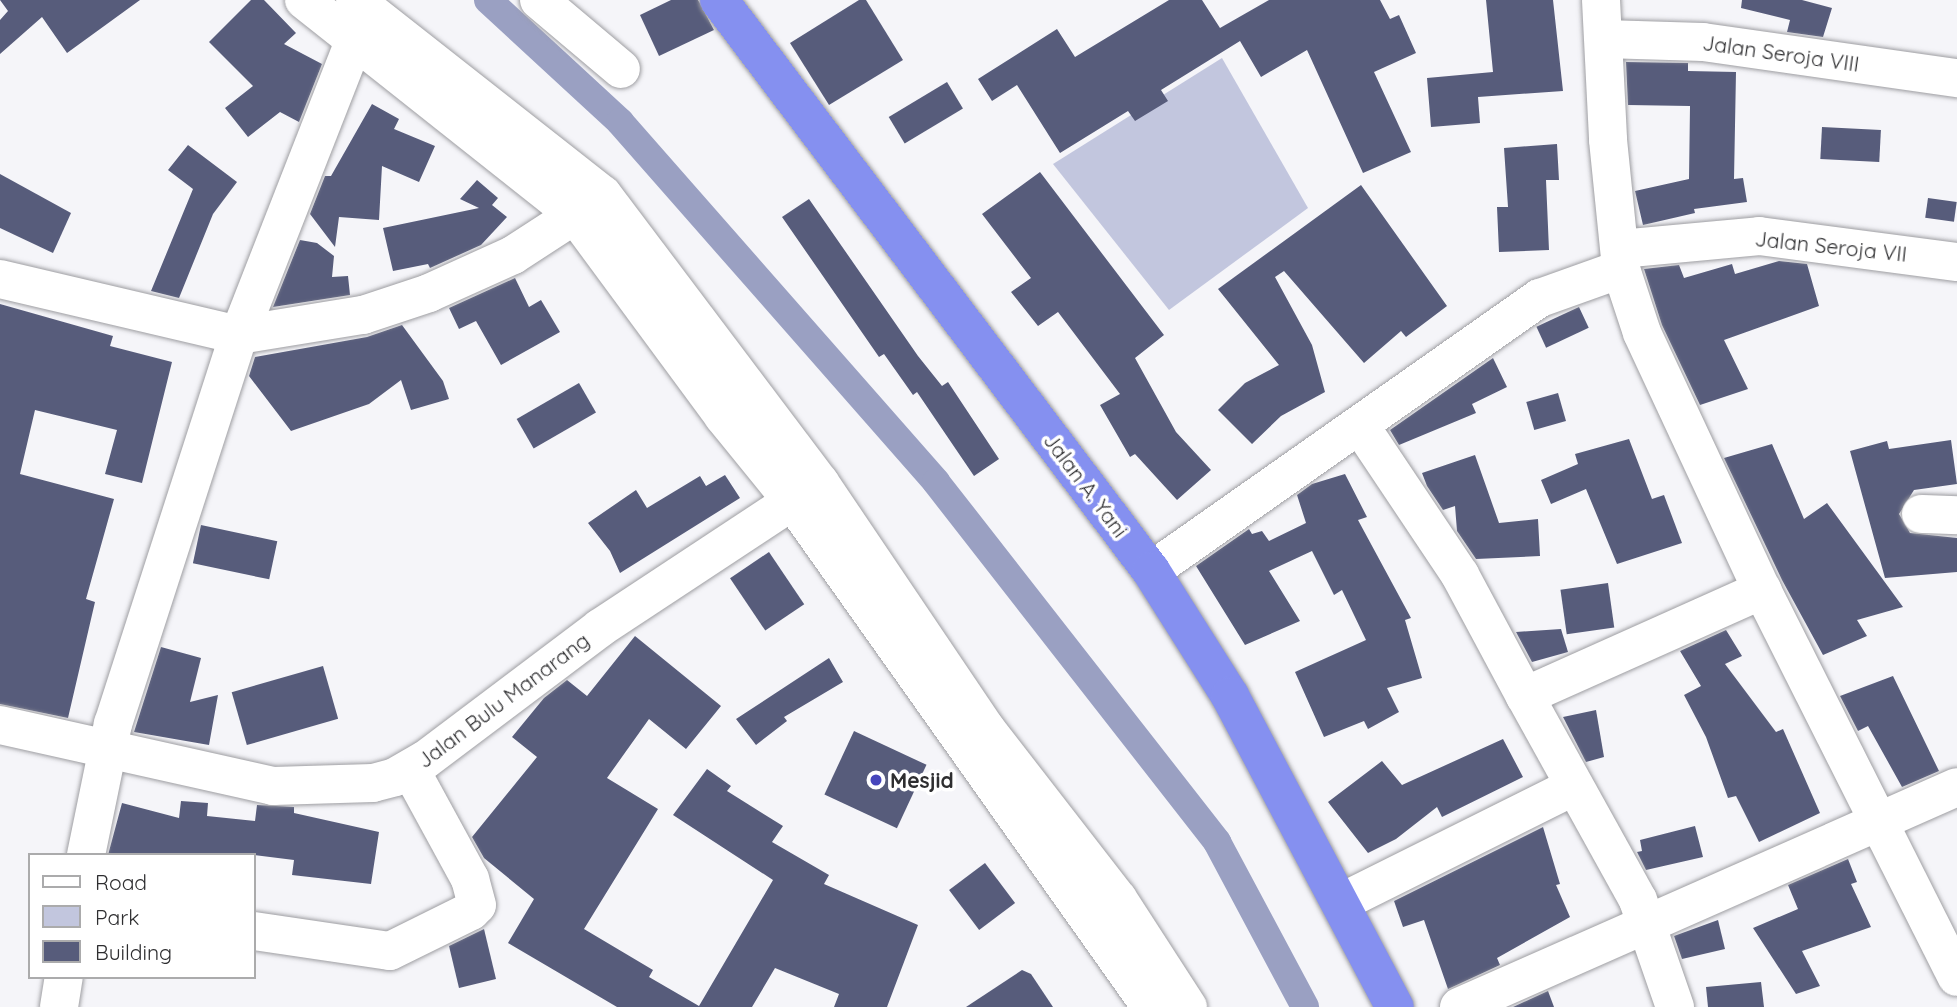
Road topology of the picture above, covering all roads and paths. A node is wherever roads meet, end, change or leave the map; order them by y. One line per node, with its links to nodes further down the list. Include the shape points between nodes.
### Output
1 (304, 0): 6 (street)
2 (355, 0): 10 (street)
3 (539, 0): 8 (street)
4 (719, 0): 17 (highway, Jalan A. Yani)
5 (1601, 0): 7 (street)
6 (355, 39): 10 (street); 14 (street)
7 (1604, 39): 9 (street, Jalan Seroja VIII, via 1703,42); 11 (street, via 1608,140)
8 (621, 69)
9 (1957, 78)
10 (589, 205): 14 (street, via 504,260 429,293 363,315); 16 (street, via 723,416)
11 (1621, 259): 12 (street, Jalan Seroja VII, via 1759,236); 15 (street, Jalan Seroja VII, via 1540,298); 18 (street, via 1662,383)
12 (1957, 262)
13 (0, 279): 14 (street)
14 (239, 335): 21 (street)
15 (1362, 427): 17 (street, Jalan Seroja VII); 19 (street, via 1460,575)
16 (806, 492): 22 (street, Jalan Bulu Manarang, via 600,628); 32 (street, via 913,648)
17 (1151, 571): 27 (highway, Jalan A. Yani, via 1230,696)
18 (1762, 590): 19 (street); 25 (street)
19 (1525, 696): 23 (street)
20 (0, 725): 21 (street, Jalan Bulu Manarang)
21 (105, 752): 22 (street, Jalan Bulu Manarang, via 273,786 373,783); 26 (street)
22 (410, 769): 29 (street, via 470,879 477,905 390,951)
23 (1573, 787): 27 (street); 28 (street)
24 (1957, 787): 25 (street)
25 (1878, 821): 28 (street); 30 (street)
26 (86, 853)
27 (1342, 902): 34 (highway, Jalan A. Yani)
28 (1648, 922): 35 (street); 36 (street)
29 (256, 931)
30 (1957, 977)
31 (64, 979): 33 (street)
32 (1177, 1006)
33 (59, 1007)
34 (1395, 1007)
35 (1459, 1007)
36 (1675, 1007)

